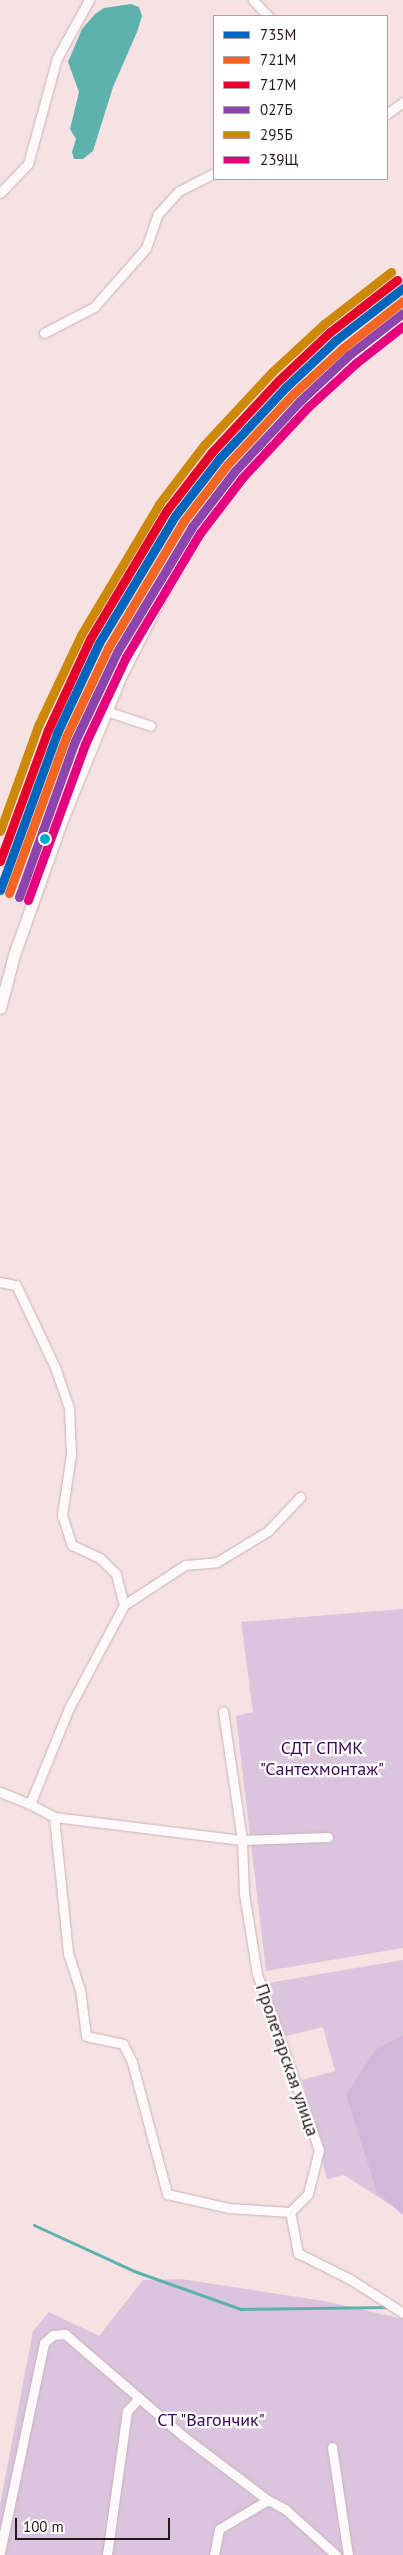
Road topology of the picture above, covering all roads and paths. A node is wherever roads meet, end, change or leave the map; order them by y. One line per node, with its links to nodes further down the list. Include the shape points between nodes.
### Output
1 (89, 0): 7 (street, via 57,58 28,164)
2 (253, 0): 3 (street)
3 (267, 15)
4 (403, 102): 5 (street)
5 (388, 113)
6 (213, 174): 9 (street, via 179,191 158,214 146,248 94,307)
7 (0, 193)
8 (403, 322): 10 (street, via 322,383 278,423 222,494 176,567)
9 (44, 333)
10 (106, 711): 11 (street); 12 (street, via 60,825 14,955)
11 (151, 726)
12 (0, 1008)
13 (0, 1282): 15 (street, via 16,1285 55,1367 69,1408 71,1454 62,1515 72,1545 100,1558 116,1574)
14 (300, 1497): 15 (street, via 268,1531 217,1562 185,1565)
15 (124, 1605): 18 (street, via 69,1708)
16 (223, 1711): 21 (street, Пролетарская улица)
17 (0, 1792): 18 (street)
18 (30, 1804): 19 (street)
19 (54, 1817): 21 (street); 22 (street, via 68,1953 80,1989 86,2036 123,2044 132,2062 167,2194 229,2208)
20 (328, 1837): 21 (street)
21 (242, 1840): 22 (street, Пролетарская улица, via 244,1894 257,1974 318,2150 308,2194)
22 (290, 2212): 23 (street, via 298,2253 350,2279)
23 (403, 2313)
24 (139, 2398): 26 (street, via 183,2436); 27 (street, via 127,2384 65,2334 53,2335 44,2343); 28 (street, via 127,2411)
25 (332, 2447): 31 (street)
26 (268, 2500): 29 (street, via 219,2529); 30 (street, via 285,2509)
27 (0, 2552)
28 (107, 2555)
29 (214, 2555)
30 (336, 2555)
31 (348, 2555)

